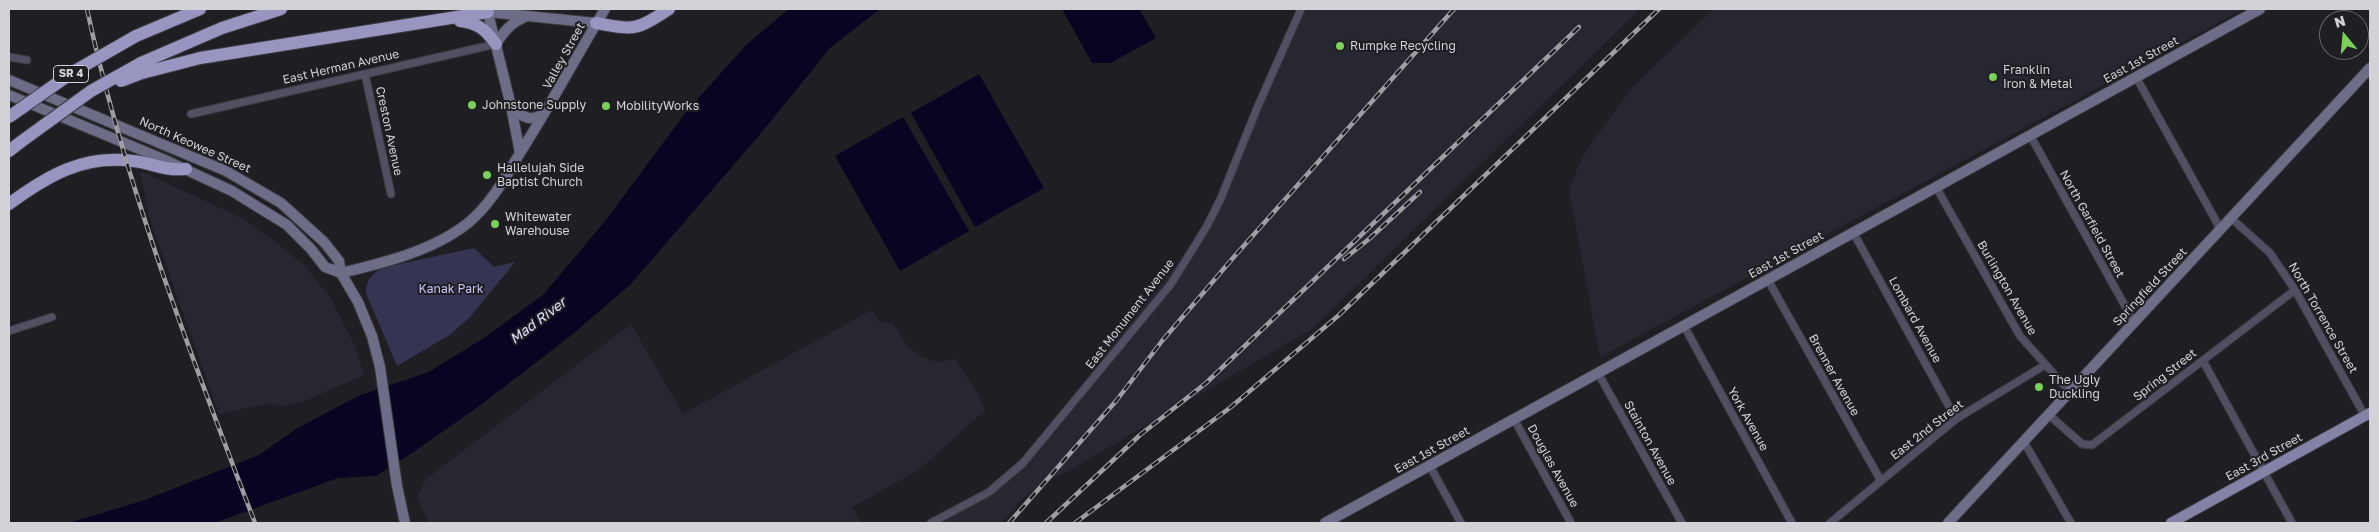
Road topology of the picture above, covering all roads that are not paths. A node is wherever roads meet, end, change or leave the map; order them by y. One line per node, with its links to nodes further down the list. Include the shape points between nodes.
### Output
1 (200, 9): 23 (highway, SR 4, bridge, via 136,36 73,72)
2 (281, 9): 14 (highway, via 222,28)
3 (605, 9): 10 (main road, Valley Street)
4 (669, 9): 10 (highway, via 633,28)
5 (1301, 9): 54 (street, East Monument Avenue, via 1221,198 1171,284 1023,463 989,492)
6 (2260, 9): 17 (main road, East 1st Street)
7 (488, 10): 8 (main road); 9 (highway); 11 (main road)
8 (527, 16): 10 (main road); 11 (main road, via 505,30)
9 (447, 20): 11 (highway, via 479,25); 14 (highway)
10 (596, 23): 21 (main road, Valley Street)
11 (496, 44): 16 (street, East Herman Avenue); 20 (main road)
12 (9, 57): 13 (street)
13 (27, 60)
14 (142, 68): 25 (highway, SR 4, bridge, via 91,91)
15 (2370, 68): 31 (main road, Springfield Street)
16 (365, 74): 22 (street, East Herman Avenue); 29 (street, Creston Avenue)
17 (2136, 77): 24 (main road, East 1st Street); 32 (street)
18 (9, 80): 34 (main road, North Keowee Street, via 210,163 266,192 298,216 324,242 338,261)
19 (9, 95): 27 (main road, North Keowee Street)
20 (511, 106): 21 (main road, via 528,119); 26 (main road)
21 (546, 111): 26 (main road, Valley Street)
22 (192, 114)
23 (9, 118)
24 (2030, 135): 28 (main road, East 1st Street); 38 (street, North Garfield Street)
25 (9, 151)
26 (520, 153): 34 (main road, Valley Street, via 496,193 468,223 404,256)
27 (186, 169): 30 (highway, via 168,170 114,158 94,160 46,179); 34 (main road, North Keowee Street, via 232,190 274,216 299,237 325,267)
28 (1936, 187): 33 (main road, East 1st Street); 42 (street, Burlington Avenue, via 2013,326)
29 (391, 194)
30 (9, 204)
31 (2231, 218): 32 (main road, Springfield Street); 36 (street, North Torrence Street, via 2270,253)
32 (2221, 230): 38 (main road, Springfield Street)
33 (1853, 232): 35 (main road, East 1st Street); 48 (street, Lombard Avenue)
34 (341, 273): 53 (main road, North Keowee Street, via 358,302 380,367)
35 (1768, 280): 39 (main road, East 1st Street); 52 (street, Brenner Avenue)
36 (2295, 290): 41 (street, Spring Street); 45 (street, North Torrence Street)
37 (52, 317): 40 (street)
38 (2134, 322): 44 (main road, Springfield Street)
39 (1684, 326): 43 (main road, East 1st Street); 59 (street, York Avenue)
40 (9, 331)
41 (2202, 361): 46 (street, Spring Street, via 2092,445 2082,444); 51 (street)
42 (2045, 365): 44 (street, Burlington Avenue); 48 (street, East 2nd Street)
43 (1598, 373): 47 (main road, East 1st Street); 58 (street, Stainton Avenue)
44 (2070, 392): 46 (main road, Springfield Street)
45 (2367, 414): 51 (main road, East 3rd Street)
46 (2048, 415): 49 (main road, Springfield Street)
47 (1514, 419): 50 (main road, East 1st Street); 57 (street, Douglas Avenue)
48 (1956, 419): 52 (street, East 2nd Street)
49 (2024, 442): 61 (main road, Springfield Street); 62 (street)
50 (1430, 466): 55 (main road, East 1st Street); 56 (street)
51 (2263, 472): 63 (main road, East 3rd Street); 64 (street)
52 (1880, 481): 60 (street, East 2nd Street)
53 (405, 523)
54 (931, 523)
55 (1325, 523)
56 (1461, 523)
57 (1572, 523)
58 (1682, 523)
59 (1792, 523)
60 (1830, 523)
61 (1948, 523)
62 (2071, 523)
63 (2171, 523)
64 (2292, 523)

